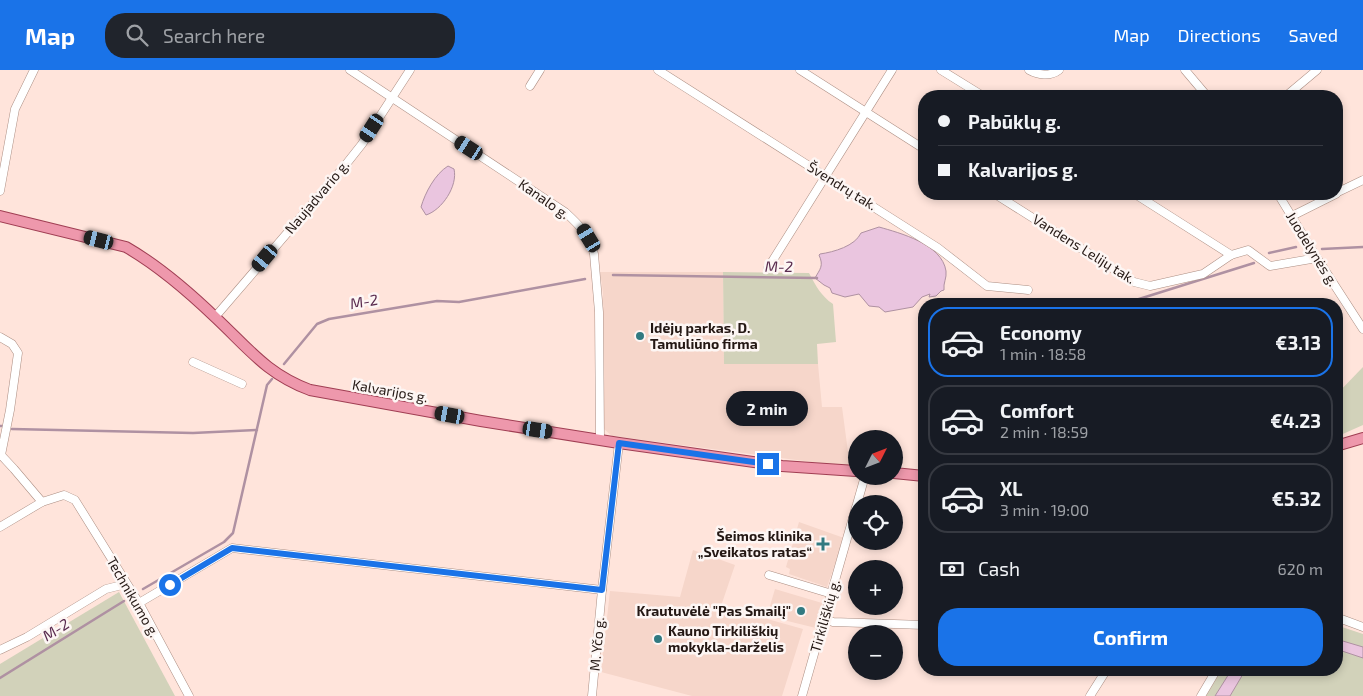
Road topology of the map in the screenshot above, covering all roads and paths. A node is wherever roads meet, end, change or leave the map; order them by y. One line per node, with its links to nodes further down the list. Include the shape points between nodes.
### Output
1 (34, 70): 23 (street, via 15,109)
2 (350, 70): 17 (street, Kanalo g.)
3 (410, 70): 17 (street, Naujadvario g.)
4 (540, 70): 13 (street)
5 (658, 70): 20 (street, Švendrų tak.)
6 (800, 70): 18 (street)
7 (892, 70): 18 (street)
8 (941, 70): 14 (street)
9 (1029, 70): 10 (street, via 1043,75 1054,74)
10 (1058, 70)
11 (1185, 70): 15 (street)
12 (1317, 70): 16 (street)
13 (530, 86)
14 (973, 90)
15 (1202, 90)
16 (1293, 90)
17 (392, 97): 36 (street, Naujadvario g., via 343,168); 43 (street, Kanalo g., via 565,212 587,234 594,254 599,312)
18 (866, 112): 19 (street); 20 (street)
19 (918, 145)
20 (825, 176): 32 (street); 33 (street, Švendrų tak., via 938,248 987,286)
21 (1363, 180): 22 (street)
22 (1343, 190)
23 (0, 191)
24 (1004, 200): 30 (street, Vandens Lelijų tak., via 1134,282 1150,286 1203,274)
25 (1144, 200): 30 (street)
26 (1282, 200): 29 (street, Juodelynės g.)
27 (1324, 200): 29 (street)
28 (0, 216): 36 (main road, Kalvarijos g., via 126,247 170,278)
29 (1292, 216): 31 (street, Juodelynės g.)
30 (1231, 255): 31 (street, via 1248,250 1270,266)
31 (1317, 258): 34 (street, Juodelynės g.)
32 (768, 268)
33 (1028, 290)
34 (1343, 298)
35 (1343, 298): 37 (street, Juodelynės g.)
36 (215, 318): 43 (main road, Kalvarijos g., via 262,364 292,384 310,390)
37 (1363, 329)
38 (0, 337): 47 (street, via 12,344 18,353)
39 (193, 362): 40 (street)
40 (242, 384)
41 (1363, 431): 45 (main road)
42 (1363, 438): 46 (main road)
43 (600, 440): 44 (main road, Kalvarijos g.)
44 (619, 443): 48 (main road, Kalvarijos g., via 782,466); 56 (street, M. Yčo g.)
45 (1343, 443)
46 (1343, 444)
47 (0, 455): 51 (street)
48 (848, 470)
49 (903, 474): 50 (main road)
50 (918, 475)
51 (42, 502): 52 (street); 55 (street, Technikumo g., via 64,495 75,500)
52 (0, 527)
53 (848, 536): 57 (street, Tirkiliškių g.)
54 (769, 576): 57 (street)
55 (126, 584): 58 (street, Technikumo g.); 63 (street, via 106,589)
56 (602, 590): 58 (street, via 232,548); 67 (street, M. Yčo g.)
57 (832, 594): 59 (street, Tirkiliškių g.)
58 (139, 603): 66 (street, Technikumo g.)
59 (825, 619): 61 (street); 68 (street, Tirkiliškių g.)
60 (1343, 619): 62 (street)
61 (918, 625)
62 (1363, 626)
63 (0, 650)
64 (1103, 676): 69 (street)
65 (1213, 676): 70 (street)
66 (189, 696)
67 (592, 696)
68 (802, 696)
69 (1090, 696)
70 (1201, 696)

